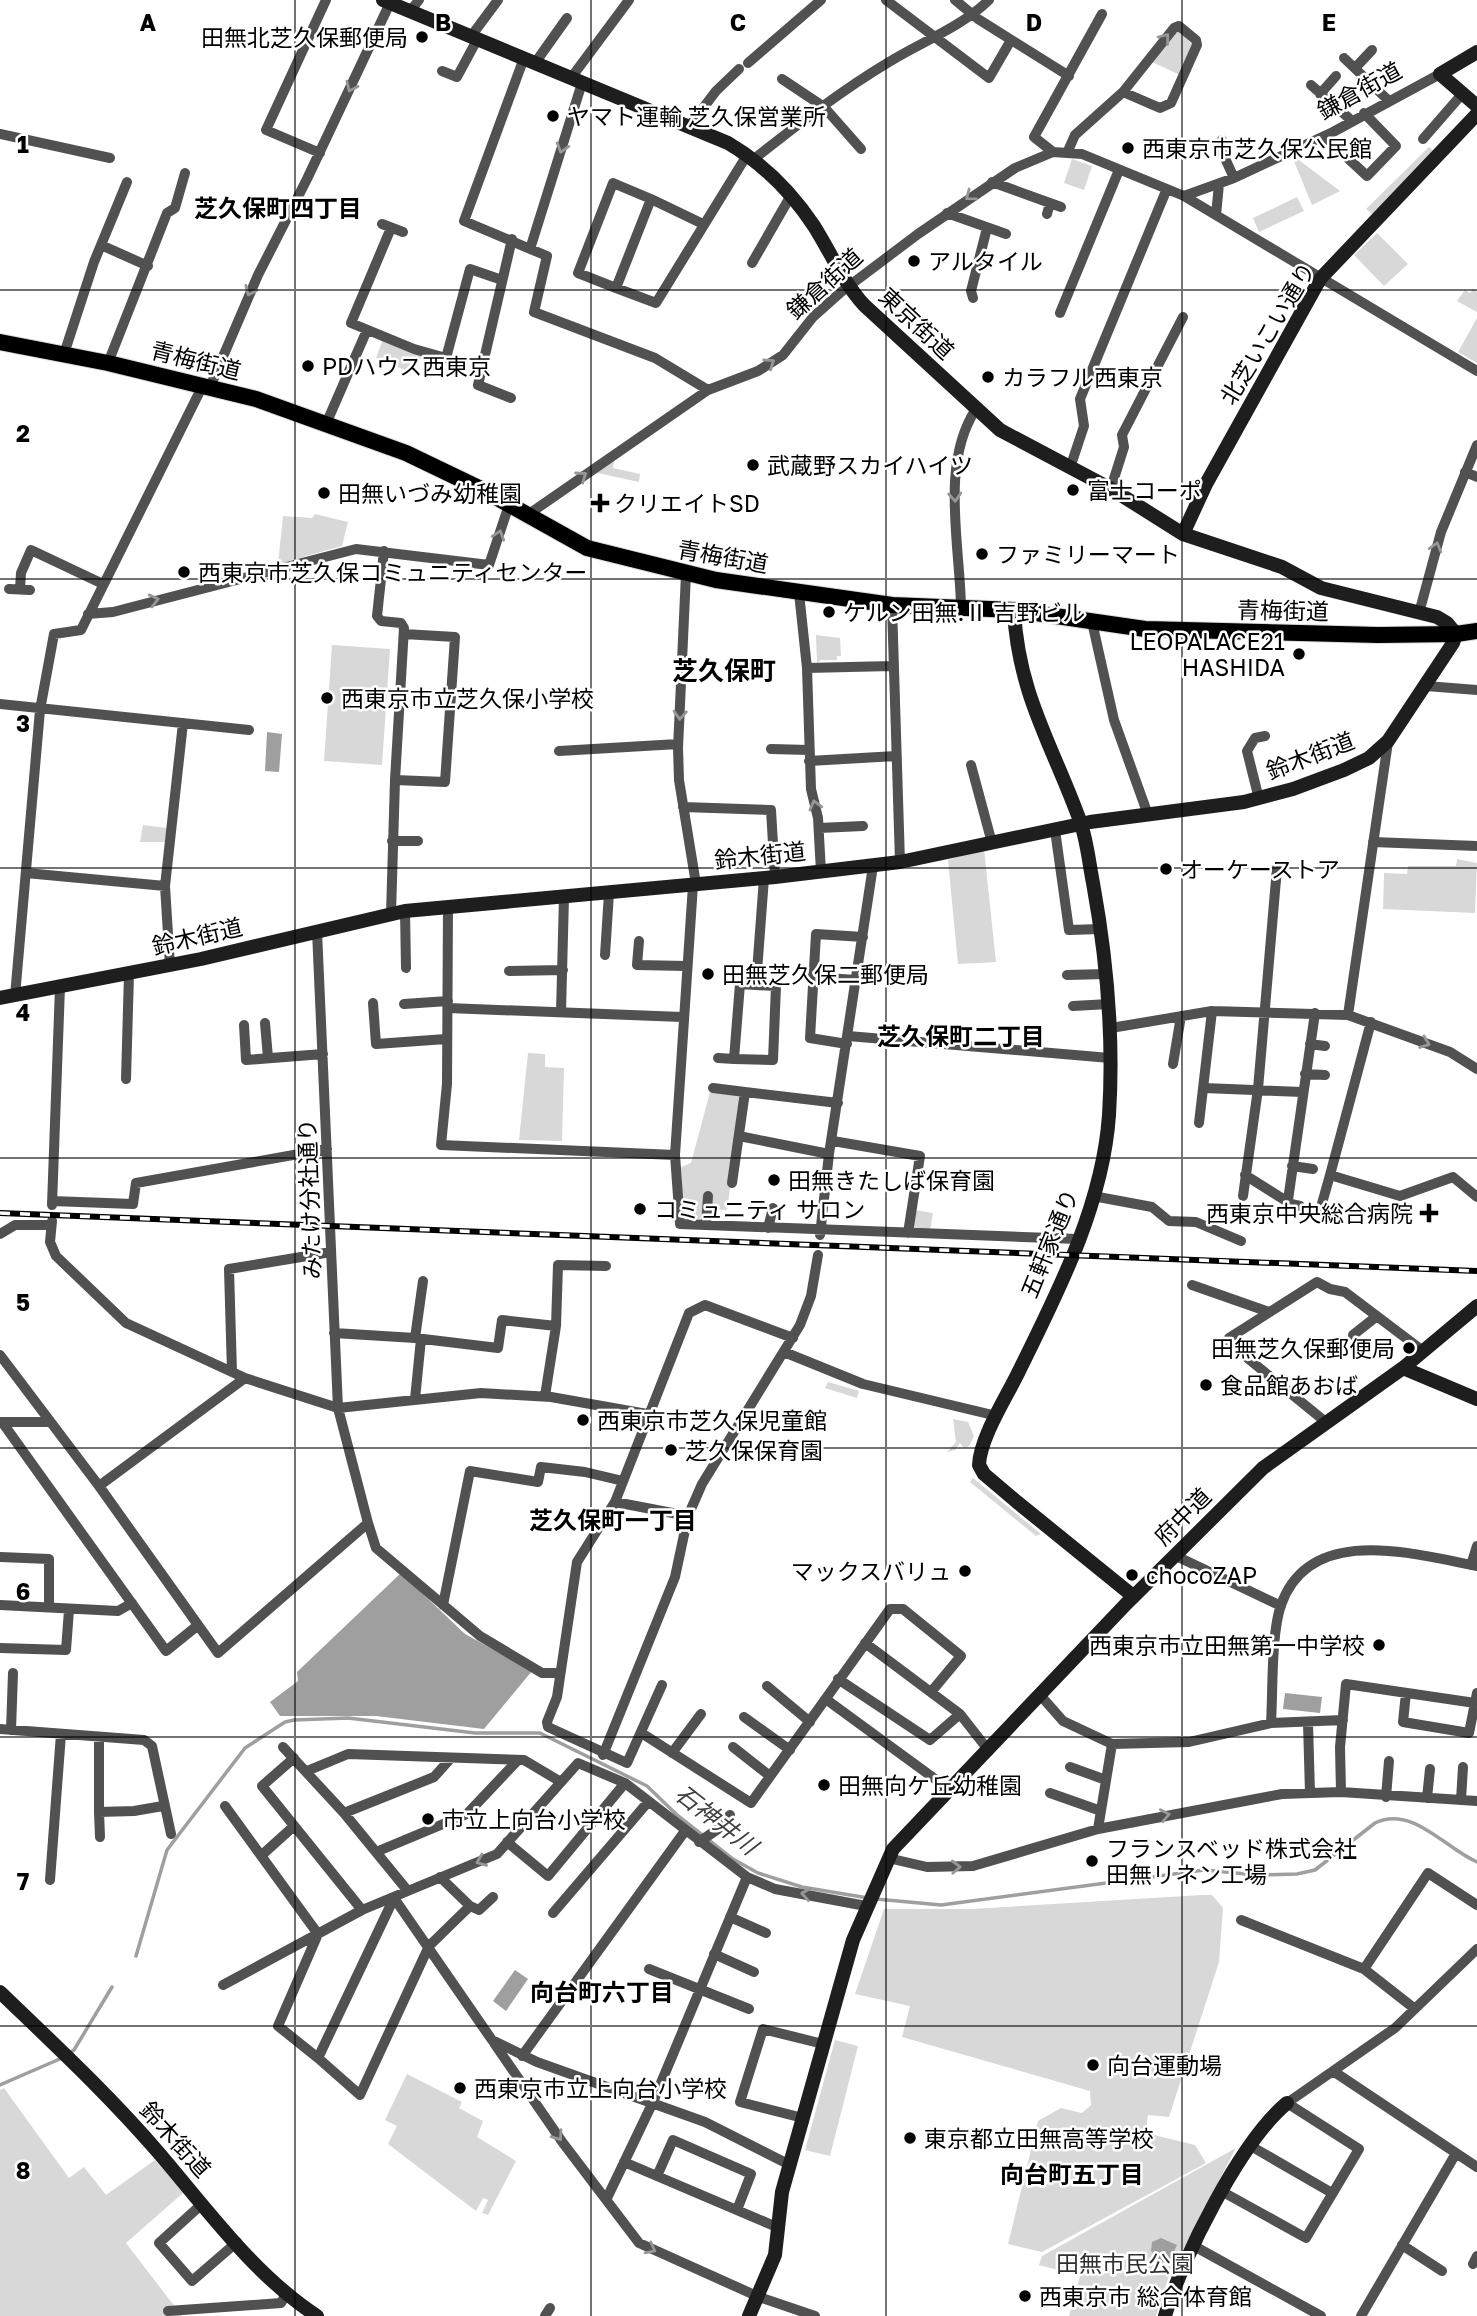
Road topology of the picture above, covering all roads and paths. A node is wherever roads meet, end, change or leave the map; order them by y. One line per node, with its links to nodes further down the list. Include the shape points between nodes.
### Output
1 (326, 0): 44 (street, via 266,130)
2 (498, 0): 13 (street)
3 (629, 0): 26 (street)
4 (821, 0): 37 (street, via 716,90)
5 (886, 0): 14 (street)
6 (955, 0): 10 (street)
7 (989, 0): 10 (street)
8 (386, 1): 9 (street, 東京街道); 44 (street, one-way to 44)
9 (415, 5): 13 (street, 東京街道)
10 (974, 14): 14 (street); 15 (street)
11 (1102, 14): 23 (street)
12 (567, 18): 19 (street)
13 (475, 36): 19 (street, 東京街道); 21 (street, via 457,77)
14 (938, 36): 15 (street, via 989,78); 33 (street, via 889,61)
15 (1011, 40): 23 (street)
16 (1372, 50): 20 (street)
17 (1477, 52): 22 (street, 鎌倉街道)
18 (1344, 58): 20 (street)
19 (530, 61): 26 (street, 東京街道); 67 (street, via 464,221)
20 (1355, 68): 31 (street)
21 (442, 71)
22 (1440, 74): 29 (street); 31 (street, 鎌倉街道)
23 (1069, 76): 43 (street, via 1034,137)
24 (1336, 76): 30 (street)
25 (782, 79): 33 (street)
26 (577, 80): 37 (street, 東京街道); 69 (street, one-way to 69)
27 (1311, 85): 30 (street)
28 (1123, 92): 28 (street, one-way to 28, via 1174,27 1196,40 1171,103 1160,108); 45 (street, via 1075,135)
29 (1463, 93): 32 (street); 40 (street)
30 (1320, 94): 36 (street)
31 (1388, 100): 34 (street, 鎌倉街道)
32 (1477, 106)
33 (824, 107): 42 (street); 46 (street)
34 (1364, 113): 36 (street, 鎌倉街道); 39 (street, via 1396,146 1367,176)
35 (1477, 114): 72 (street, 北芝いこい通り)
36 (1352, 120): 39 (street, 鎌倉街道)
37 (688, 128): 46 (street, 東京街道)
38 (0, 134): 47 (street)
39 (1324, 136): 50 (street, 鎌倉街道)
40 (1423, 139)
41 (1222, 140): 50 (street, via 1219,145)
42 (861, 149)
43 (1053, 152): 45 (street, 鎌倉街道); 52 (street, 鎌倉街道)
44 (320, 153): 84 (street, one-way to 84)
45 (1067, 153): 48 (street, 鎌倉街道, via 1082,154)
46 (750, 157): 55 (street, 東京街道); 63 (street)
47 (110, 158)
48 (1119, 170): 54 (street, 鎌倉街道); 77 (street)
49 (185, 173): 71 (street, via 175,208 167,213)
50 (1234, 178): 53 (street, 鎌倉街道)
51 (127, 182): 68 (street)
52 (992, 182): 58 (street); 60 (street, 鎌倉街道, one-way to 60)
53 (1219, 184): 56 (street, 鎌倉街道); 62 (street)
54 (1166, 191): 56 (street, 鎌倉街道); 90 (street, via 1080,400 1084,426)
55 (790, 197): 70 (street); 74 (street, 東京街道, via 813,224)
56 (1184, 197): 62 (street, 鎌倉街道)
57 (651, 199): 63 (street); 75 (street); 75 (street, via 613,183 578,273)
58 (1050, 203): 59 (street); 61 (street)
59 (1061, 207)
60 (947, 213): 64 (street); 74 (street, 鎌倉街道)
61 (1046, 214)
62 (1216, 215): 72 (street, 鎌倉街道)
63 (703, 224): 75 (street, via 656,303)
64 (987, 228): 66 (street); 76 (street)
65 (403, 232): 79 (street, via 387,226 351,323)
66 (1006, 234)
67 (512, 240): 69 (street); 73 (street)
68 (101, 245): 71 (street); 81 (street)
69 (530, 249): 85 (street, via 547,256 534,312 655,358)
70 (752, 263)
71 (148, 266): 82 (street)
72 (1321, 279): 83 (street, 鎌倉街道); 96 (street, 北芝いこい通り)
73 (502, 280): 79 (street, via 470,269 446,358); 86 (street, via 478,385)
74 (849, 286): 85 (street, 鎌倉街道, one-way to 74, via 758,371 783,355 813,317); 87 (street, 東京街道, via 881,323)
75 (616, 288)
76 (973, 298)
77 (1060, 313)
78 (1183, 317): 93 (street, via 1122,435 1124,447)
79 (367, 330): 88 (street)
80 (0, 342): 81 (main road, 青梅街道)
81 (64, 354): 82 (main road, 青梅街道)
82 (108, 363): 84 (main road, 青梅街道)
83 (1477, 371)
84 (207, 386): 88 (main road, 青梅街道); 99 (street)
85 (708, 390): 95 (street, 鎌倉街道, one-way to 85)
86 (511, 398)
87 (976, 409): 90 (street, 東京街道, via 1000,430); 103 (street, one-way to 103, via 957,452 953,477)
88 (326, 424): 94 (main road, 青梅街道, via 406,453)
89 (1477, 445): 91 (street)
90 (1071, 465): 93 (street, 東京街道)
91 (1465, 472): 92 (street); 105 (street, one-way to 91, via 1441,532)
92 (1477, 477)
93 (1111, 488): 96 (street, 東京街道)
94 (509, 505): 95 (main road, 青梅街道); 97 (street, one-way to 94, via 489,565)
95 (526, 516): 98 (main road, 青梅街道, via 587,548)
96 (1182, 534): 105 (street, 東京街道, via 1282,567 1321,589)
97 (384, 551): 106 (street, one-way to 97, via 356,549); 109 (street, via 377,616 381,621 401,623)
98 (686, 574): 101 (main road, 青梅街道); 121 (street, one-way to 121)
99 (103, 584): 100 (street, via 31,550); 106 (street)
100 (20, 589)
101 (799, 593): 102 (main road, 青梅街道); 112 (street)
102 (892, 604): 103 (main road, 青梅街道); 111 (street)
103 (961, 607): 104 (main road, 青梅街道)
104 (1013, 610): 107 (main road, 青梅街道); 131 (street, 五軒家通り, via 1018,662 1027,694)
105 (1419, 613): 110 (street, 東京街道, via 1441,619)
106 (88, 614): 116 (street, via 81,630 54,634)
107 (1092, 622): 110 (main road, 青梅街道, via 1145,629 1283,634); 130 (street, via 1114,720)
108 (1477, 631): 110 (main road, 青梅街道)
109 (404, 634): 127 (street); 127 (street, via 455,637 445,782)
110 (1456, 634): 113 (street, 鈴木街道)
111 (892, 666): 112 (street); 125 (street)
112 (807, 668): 124 (street)
113 (1426, 686): 114 (street); 120 (street, 鈴木街道)
114 (1477, 690)
115 (0, 704): 116 (street)
116 (40, 709): 117 (street); 144 (street)
117 (183, 723): 118 (street); 147 (street)
118 (249, 730)
119 (1265, 736): 128 (street, via 1255,738 1247,751)
120 (1388, 741): 128 (street, 鈴木街道, via 1369,758 1344,770); 138 (street)
121 (678, 744): 123 (street); 129 (street)
122 (771, 749): 124 (street)
123 (559, 751)
124 (809, 756): 125 (street); 133 (street, one-way to 124)
125 (896, 757): 140 (street)
126 (971, 765): 137 (street)
127 (395, 780): 135 (street)
128 (1259, 799): 130 (street, 鈴木街道)
129 (683, 807): 145 (street, via 771,810); 146 (street)
130 (1147, 812): 131 (street, 鈴木街道)
131 (1081, 823): 134 (street, 鈴木街道); 152 (street, 五軒家通り)
132 (863, 826): 133 (street)
133 (819, 828): 143 (street)
134 (1055, 830): 137 (street, 鈴木街道); 152 (street, via 1069,930)
135 (393, 841): 136 (street); 151 (street)
136 (418, 841)
137 (992, 842): 140 (street, 鈴木街道)
138 (1373, 842): 139 (street); 179 (street)
139 (1477, 846)
140 (900, 863): 141 (street, 鈴木街道)
141 (873, 866): 143 (street, 鈴木街道); 154 (street)
142 (1277, 868): 176 (street)
143 (821, 872): 145 (street, 鈴木街道)
144 (26, 873): 147 (street); 169 (street)
145 (769, 878): 146 (street, 鈴木街道); 167 (street)
146 (694, 885): 148 (street, 鈴木街道); 158 (street)
147 (165, 886): 157 (street)
148 (609, 893): 149 (street, 鈴木街道); 156 (street)
149 (564, 897): 150 (street, 鈴木街道); 160 (street)
150 (448, 907): 151 (street, 鈴木街道); 173 (street)
151 (398, 913): 153 (street, 鈴木街道); 159 (street)
152 (1101, 929): 163 (street, 五軒家通り)
153 (317, 931): 157 (street, 鈴木街道); 190 (street, みたけ分社通り)
154 (863, 937): 165 (street, via 816,934); 166 (street)
155 (639, 942): 158 (street, via 637,965)
156 (605, 955)
157 (170, 966): 162 (street, 鈴木街道)
158 (686, 966): 181 (street)
159 (406, 968)
160 (563, 970): 161 (street); 177 (street)
161 (509, 971)
162 (129, 974): 168 (street, 鈴木街道); 199 (street)
163 (1106, 974): 164 (street); 172 (street, 五軒家通り)
164 (1067, 975)
165 (812, 977): 166 (street); 187 (street, via 810,1038)
166 (856, 980): 187 (street)
167 (756, 985): 194 (street, via 740,984); 194 (street, via 776,986 773,1060)
168 (60, 987): 169 (street, 鈴木街道); 209 (street, via 52,1203 133,1204 136,1183)
169 (7, 997)
170 (373, 1003): 186 (street, via 376,1044)
171 (404, 1004): 173 (street)
172 (1109, 1004): 174 (street); 185 (street, 五軒家通り)
173 (448, 1005): 177 (street); 186 (street)
174 (1073, 1006)
175 (1212, 1011): 176 (street); 180 (street); 201 (street)
176 (1266, 1011): 178 (street); 202 (street)
177 (561, 1012): 181 (street)
178 (1315, 1013): 179 (street); 188 (street)
179 (1348, 1015): 182 (street)
180 (1181, 1016): 185 (street); 195 (street)
181 (682, 1017): 211 (street)
182 (1371, 1022): 196 (street, one-way to 196, via 1450,1052); 215 (street)
183 (265, 1023): 191 (street)
184 (244, 1025): 191 (street, via 246,1060)
185 (1111, 1028): 193 (street, 五軒家通り)
186 (446, 1039): 211 (street, via 441,1145)
187 (848, 1040): 193 (street); 205 (street)
188 (1310, 1044): 189 (street); 197 (street)
189 (1325, 1046)
190 (323, 1054): 191 (street); 209 (street, みたけ分社通り)
191 (268, 1058)
192 (718, 1058): 194 (street)
193 (1110, 1058): 218 (street, 五軒家通り, via 1105,1151)
194 (734, 1059)
195 (1173, 1065)
196 (1477, 1069)
197 (1306, 1074): 198 (street); 204 (street)
198 (1325, 1075)
199 (126, 1079)
200 (713, 1088): 203 (street)
201 (1204, 1088): 202 (street); 206 (street)
202 (1258, 1089): 204 (street); 214 (street)
203 (745, 1092): 205 (street); 207 (street)
204 (1302, 1092): 212 (street)
205 (838, 1103): 208 (street)
206 (1199, 1123)
207 (739, 1136): 210 (street); 216 (street)
208 (833, 1141): 210 (street); 228 (street, via 920,1156)
209 (327, 1149): 232 (street, みたけ分社通り)
210 (829, 1154): 227 (street)
211 (675, 1155): 225 (street, via 680,1224)
212 (1292, 1166): 213 (street); 221 (street)
213 (1313, 1169)
214 (1245, 1175): 219 (street); 221 (street)
215 (1330, 1175): 220 (street, via 1399,1196 1453,1177); 223 (street)
216 (733, 1183)
217 (708, 1196): 225 (street)
218 (1093, 1196): 230 (street, 五軒家通り); 231 (street, via 1152,1207 1169,1221 1196,1222)
219 (1243, 1196)
220 (1477, 1198)
221 (1288, 1200): 222 (street)
222 (1300, 1206)
223 (1321, 1207)
224 (773, 1208): 226 (street)
225 (706, 1225): 226 (street)
226 (768, 1228): 227 (street)
227 (821, 1233): 228 (street)
228 (908, 1233): 230 (street)
229 (0, 1234): 249 (street, via 15,1225 51,1223 50,1242 56,1256 127,1323)
230 (1078, 1238): 256 (street, 五軒家通り)
231 (1241, 1241)
232 (331, 1251): 241 (street, みたけ分社通り); 249 (street, via 229,1269)
233 (818, 1255): 244 (street, via 811,1296)
234 (606, 1266): 240 (street, via 558,1265)
235 (424, 1281): 243 (street)
236 (1192, 1285): 238 (street)
237 (1477, 1306): 245 (street, 府中道)
238 (1269, 1312): 239 (street, via 1317,1282 1345,1292); 259 (street, via 1229,1343)
239 (1377, 1316): 242 (street); 245 (street)
240 (556, 1326): 243 (street, via 502,1320 498,1348); 251 (street)
241 (334, 1333): 243 (street); 254 (street, みたけ分社通り)
242 (1353, 1335)
243 (418, 1338): 252 (street)
244 (793, 1338): 246 (street); 255 (street, via 705,1305 689,1313)
245 (1423, 1351): 248 (street, 府中道)
246 (784, 1352): 256 (street, via 863,1384); 263 (street, via 726,1442)
247 (0, 1355): 258 (street)
248 (1404, 1368): 253 (street); 259 (street, 府中道)
249 (232, 1371): 250 (street)
250 (245, 1378): 254 (street); 261 (street)
251 (545, 1396): 252 (street, via 481,1393); 255 (street)
252 (415, 1399): 254 (street)
253 (1477, 1399)
254 (338, 1408): 264 (street, みたけ分社通り)
255 (647, 1414): 260 (street)
256 (997, 1416): 269 (street, 五軒家通り, via 979,1458 984,1474)
257 (1, 1422): 258 (street); 270 (street)
258 (50, 1422): 261 (street)
259 (1327, 1423): 266 (street, 府中道, via 1263,1468)
260 (623, 1481): 262 (street); 272 (street, via 541,1467 538,1482 470,1471)
261 (99, 1486): 276 (street)
262 (615, 1502): 263 (street); 280 (street, via 577,1562)
263 (688, 1517): 306 (street, via 675,1577)
264 (368, 1523): 272 (street, みたけ分社通り, via 376,1548); 276 (street, via 218,1653)
265 (1477, 1546): 268 (street)
266 (1174, 1555): 269 (street, 府中道); 273 (street)
267 (0, 1557): 274 (street, via 49,1559)
268 (1474, 1565): 273 (street, via 1408,1553 1360,1550 1329,1554 1299,1575)
269 (1133, 1597): 286 (street, 府中道)
270 (132, 1603): 275 (street, via 118,1611); 276 (street, via 166,1651)
271 (0, 1605): 274 (street)
272 (443, 1605): 280 (street, みたけ分社通り, via 480,1636 542,1673)
273 (1281, 1606): 294 (street)
274 (49, 1607): 275 (street)
275 (69, 1610): 278 (street, via 66,1650)
276 (197, 1626)
277 (865, 1643): 281 (street); 284 (street); 284 (street, via 890,1609 903,1609 961,1656)
278 (0, 1648)
279 (13, 1672): 296 (street)
280 (559, 1673): 306 (street, via 558,1697 548,1727)
281 (838, 1679): 288 (street); 290 (street, via 930,1740)
282 (662, 1685): 298 (street)
283 (766, 1686): 293 (street)
284 (931, 1692): 290 (street)
285 (1406, 1693): 287 (street); 287 (street, via 1402,1722 1469,1733); 292 (street, via 1346,1684)
286 (1041, 1696): 300 (street, via 1063,1721); 304 (street, 府中道)
287 (1476, 1698)
288 (827, 1700): 293 (street); 319 (street)
289 (701, 1713): 305 (street)
290 (960, 1714): 304 (street)
291 (744, 1717): 303 (street)
292 (1343, 1720): 295 (street); 320 (street)
293 (810, 1722): 303 (street)
294 (1270, 1723): 295 (street); 300 (street, via 1189,1742)
295 (1308, 1723): 322 (street)
296 (5, 1729): 297 (street)
297 (61, 1734): 299 (street); 346 (street)
298 (643, 1734): 305 (street); 306 (street, via 627,1763)
299 (99, 1737): 328 (street, via 144,1740 152,1746); 331 (street)
300 (1112, 1744): 316 (street)
301 (283, 1746): 307 (street)
302 (733, 1748): 315 (street)
303 (790, 1750): 315 (street)
304 (989, 1751): 319 (street, 府中道)
305 (672, 1753): 315 (street, via 751,1803)
306 (603, 1755)
307 (294, 1758): 314 (street); 334 (street, via 262,1786)
308 (451, 1758): 309 (street); 314 (street, via 348,1754); 332 (street, via 434,1777)
309 (518, 1760): 317 (street); 341 (street, via 467,1814)
310 (1389, 1761): 323 (street)
311 (1070, 1767): 316 (street)
312 (1463, 1767): 325 (street)
313 (1430, 1769): 324 (street)
314 (307, 1771): 332 (street)
315 (770, 1776)
316 (1106, 1780): 330 (street)
317 (561, 1782): 318 (street, via 578,1763); 339 (street)
318 (625, 1783): 327 (street); 339 (street, via 548,1876)
319 (950, 1790): 343 (street, 府中道)
320 (1342, 1792): 322 (street); 323 (street)
321 (1050, 1793): 330 (street)
322 (1310, 1793): 335 (street, one-way to 322, via 1282,1794)
323 (1385, 1797): 324 (street)
324 (1427, 1798): 325 (street)
325 (1461, 1800): 326 (street)
326 (1477, 1801)
327 (648, 1802): 336 (street); 354 (street)
328 (163, 1806): 331 (street); 337 (street)
329 (225, 1806): 342 (street)
330 (1101, 1811): 335 (street)
331 (99, 1812): 338 (street)
332 (344, 1813): 341 (street)
333 (730, 1815): 340 (street)
334 (294, 1826): 342 (street); 353 (street)
335 (1098, 1829): 343 (street, one-way to 335, via 927,1867 972,1866)
336 (685, 1831): 340 (street); 372 (street)
337 (171, 1833)
338 (100, 1837)
339 (507, 1842): 344 (street, one-way to 344, via 497,1854)
340 (699, 1842): 345 (street)
341 (376, 1853): 347 (street)
342 (263, 1854): 358 (street)
343 (888, 1858): 350 (street, 府中道)
344 (440, 1877): 347 (street); 352 (street)
345 (747, 1877): 350 (street, one-way to 345, via 775,1889); 355 (street)
346 (50, 1880)
347 (407, 1890): 349 (street)
348 (494, 1897): 352 (street, via 479,1910)
349 (394, 1898): 353 (street); 359 (street); 373 (street)
350 (869, 1900): 371 (street, 府中道)
351 (1477, 1905): 363 (street, via 1428,1873)
352 (470, 1906): 359 (street)
353 (362, 1910): 358 (street)
354 (553, 1913)
355 (730, 1917): 357 (street); 361 (street)
356 (1241, 1920): 363 (street)
357 (766, 1933)
358 (318, 1934): 365 (street); 373 (street, via 278,2026)
359 (429, 1946): 370 (street); 373 (street, via 360,2095)
360 (1477, 1950): 369 (street)
361 (715, 1954): 364 (street); 366 (street)
362 (649, 1969): 366 (street)
363 (1364, 1969): 369 (street)
364 (754, 1972)
365 (223, 1985)
366 (700, 1989): 368 (street); 375 (street)
367 (0, 1992): 387 (street, 鈴木街道, via 150,2143)
368 (748, 2009)
369 (1415, 2009): 374 (street)
370 (492, 2040): 372 (street); 386 (street, one-way to 386)
371 (823, 2044): 377 (street, 府中道); 377 (street, via 763,2029 740,2102)
372 (522, 2056): 375 (street)
373 (318, 2057)
374 (1333, 2071): 376 (street); 379 (street)
375 (653, 2102): 380 (street); 381 (street, via 705,2122)
376 (1287, 2102): 378 (street); 385 (street, via 1359,2149)
377 (803, 2118): 381 (street, 府中道)
378 (1249, 2145): 384 (street); 385 (street)
379 (1455, 2155): 382 (street); 391 (street)
380 (624, 2162): 383 (street); 386 (street)
381 (790, 2165): 389 (street, 府中道)
382 (1477, 2167)
383 (657, 2176): 388 (street); 388 (street, via 673,2140 751,2174)
384 (1223, 2192): 385 (street, via 1306,2238); 392 (street)
385 (1332, 2193)
386 (607, 2198): 395 (street, one-way to 395, via 639,2243)
387 (202, 2204): 390 (street, 鈴木街道); 390 (street, via 159,2243 191,2281)
388 (737, 2210): 389 (street)
389 (779, 2228): 395 (street, 府中道, via 775,2255)
390 (237, 2242): 394 (street, 鈴木街道)
391 (1402, 2245): 393 (street); 403 (street)
392 (1194, 2246): 401 (street); 402 (street)
393 (1441, 2271)
394 (286, 2294): 396 (street, via 281,2303); 398 (street, 鈴木街道)
395 (759, 2297): 397 (street); 399 (street, 府中道)
396 (168, 2311)
397 (799, 2313): 400 (street)
398 (317, 2316)
399 (749, 2316)
400 (815, 2316)
401 (1165, 2316)
402 (1321, 2316)
403 (1361, 2316)

